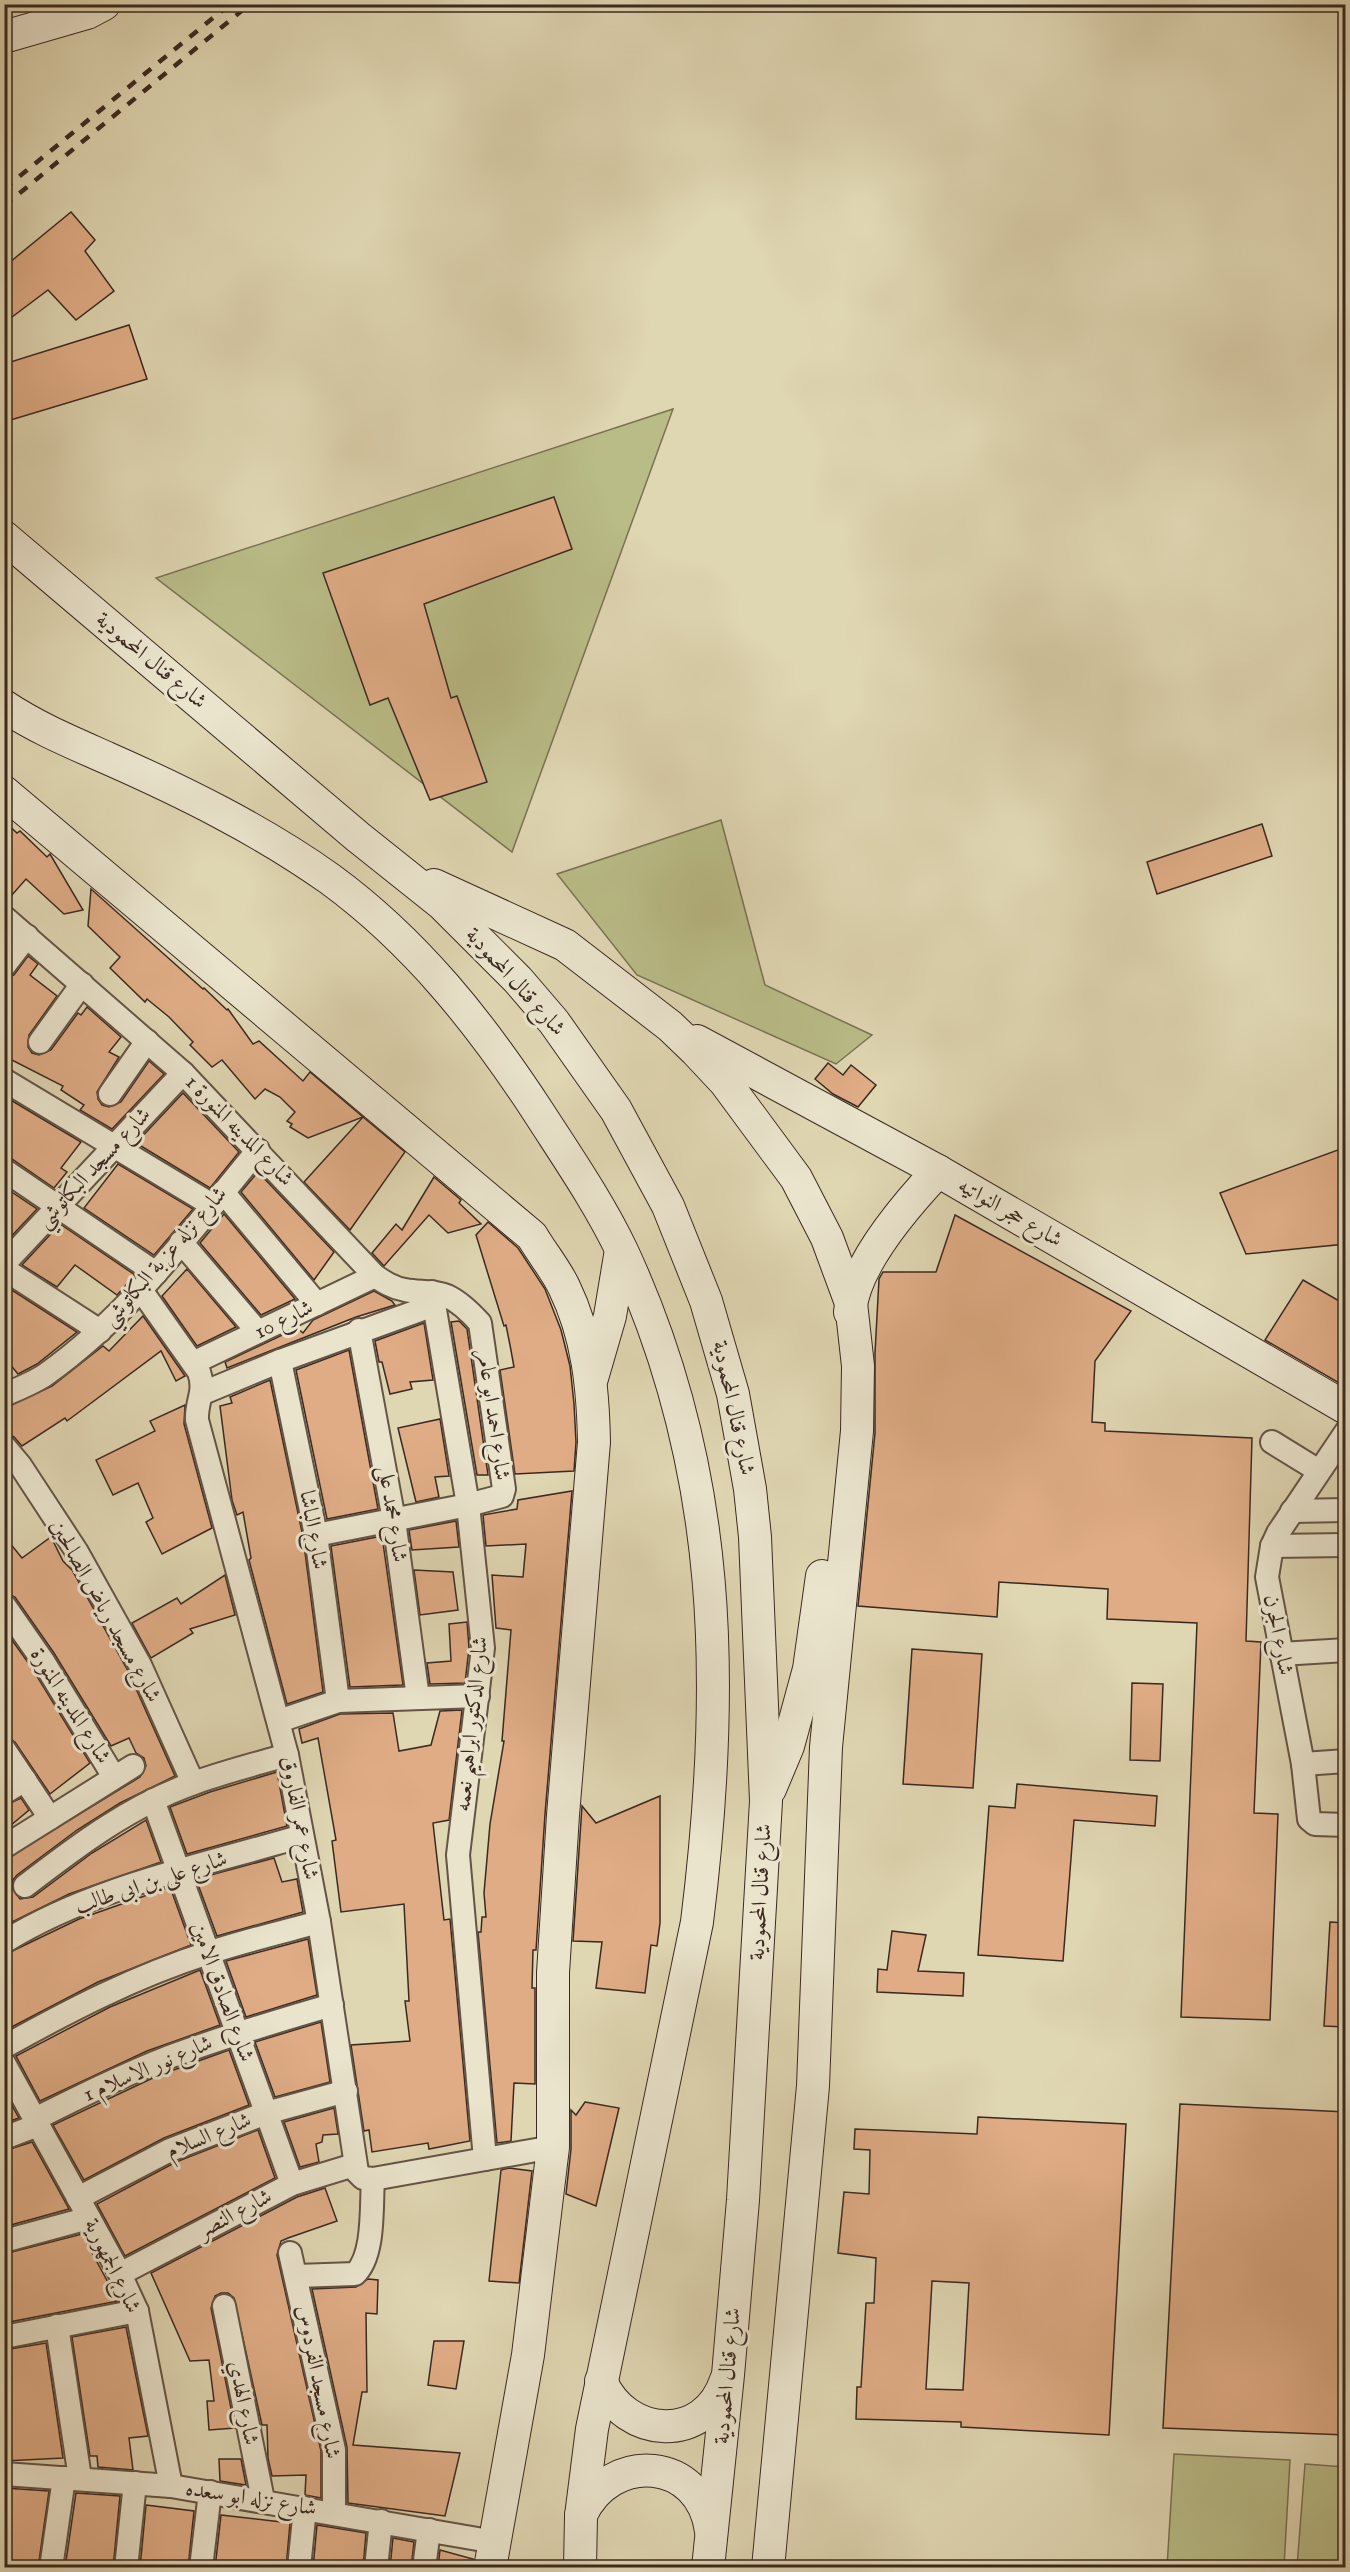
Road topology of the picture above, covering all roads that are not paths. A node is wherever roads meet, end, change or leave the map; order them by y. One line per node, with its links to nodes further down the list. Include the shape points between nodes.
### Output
1 (104, 4): 2 (main road, via 87,13)
2 (4, 37)
3 (4, 537): 6 (main road, شارع قنال المحمودية, via 358,837)
4 (4, 706): 24 (main road, via 52,735 266,837 332,881 398,936 463,1005 492,1043 567,1156)
5 (4, 792): 38 (main road, via 532,1236 564,1287 583,1337)
6 (401, 869): 11 (main road, via 566,945); 68 (main road, شارع قنال المحمودية, via 482,941 580,1056 644,1158 690,1256 721,1347 750,1489)
7 (4, 917): 8 (street, شارع المدينه المنورة 1)
8 (27, 936): 9 (street); 10 (street, شارع المدينه المنورة 1)
9 (4, 966)
10 (82, 984): 12 (street, شارع المدينه المنورة 1); 13 (street)
11 (670, 1026): 20 (main road, شارع حجر النواتيه); 30 (main road, via 724,1082 796,1178 827,1238)
12 (147, 1041): 14 (street, شارع المدينه المنورة 1); 16 (street)
13 (40, 1042)
14 (183, 1073): 17 (street, شارع مسجد البكاتوشي); 18 (street, شارع المدينه المنورة 1)
15 (4, 1080): 17 (street)
16 (110, 1094)
17 (114, 1146): 21 (street); 22 (street, شارع مسجد البكاتوشي)
18 (258, 1150): 21 (street, شارع نزله عزبة البكاتوشي); 27 (street, شارع المدينه المنورة 1)
19 (4, 1170): 22 (street)
20 (938, 1171): 30 (main road, via 887,1232); 41 (main road, شارع حجر النواتيه)
21 (218, 1198): 23 (street, شارع نزله عزبة البكاتوشي); 31 (street)
22 (58, 1206): 25 (street); 26 (street, شارع مسجد البكاتوشي)
23 (181, 1242): 25 (street, شارع نزله عزبة البكاتوشي); 35 (street)
24 (621, 1250): 38 (main road, via 610,1316); 101 (main road, via 661,1348 695,1470 711,1596 713,1726 697,1922)
25 (156, 1273): 28 (street, شارع نزله عزبة البكاتوشي)
26 (8, 1276): 34 (street)
27 (375, 1276): 29 (street, شارع المدينه المنورة 1, via 386,1284); 31 (street, شارع 10)
28 (141, 1290): 34 (street, شارع نزله عزبة البكاتوشي); 37 (street, شارع عمر الفاروق)
29 (433, 1298): 32 (street, شارع المدينه المنورة 1, via 445,1295); 33 (street); 46 (street, شارع الدكتور ابراهيم نعمه)
30 (850, 1303): 68 (main road, via 826,1548 809,1669 788,1746); 123 (main road, via 858,1366 857,1431 826,1747 813,2086)
31 (317, 1304): 35 (street, شارع 10)
32 (480, 1323): 46 (street, شارع احمد ابو عامر, via 504,1490 499,1499)
33 (359, 1330): 36 (street); 49 (street, شارع محمد على)
34 (100, 1331): 40 (street, شارع نزله عزبة البكاتوشي, via 44,1376)
35 (258, 1332): 37 (street, شارع 10)
36 (280, 1361): 39 (street); 50 (street, شارع الباشا)
37 (193, 1364): 39 (street, شارع عمر الفاروق, via 200,1372)
38 (591, 1380): 86 (main road, via 594,1442 553,1973)
39 (203, 1394): 59 (street, شارع عمر الفاروق, via 197,1420)
40 (4, 1395)
41 (1346, 1408)
42 (1346, 1432): 45 (street, شارع الجرن)
43 (1272, 1442): 45 (street)
44 (4, 1446): 65 (street, شارع مسجد رياض الصالحين, via 77,1552 140,1665)
45 (1319, 1471): 48 (street, شارع الجرن)
46 (468, 1505): 49 (street, شارع احمد ابو عامر); 56 (street, شارع الدكتور ابراهيم نعمه, via 483,1648)
47 (1346, 1510): 48 (street)
48 (1292, 1511): 52 (street, شارع الجرن)
49 (394, 1520): 50 (street, شارع احمد ابو عامر); 57 (street, شارع محمد على)
50 (316, 1535): 58 (street, شارع الباشا)
51 (1346, 1545): 52 (street)
52 (1272, 1546): 55 (street, شارع الجرن, via 1267,1577)
53 (4, 1605): 69 (street, شارع المدينه المنورة, via 124,1772)
54 (1346, 1650): 55 (street)
55 (1281, 1654): 63 (street, شارع الجرن)
56 (478, 1696): 57 (street); 87 (street, شارع الدكتور ابراهيم نعمه, via 458,1855)
57 (418, 1698): 58 (street)
58 (338, 1701): 59 (street)
59 (279, 1721): 61 (street, شارع عمر الفاروق)
60 (4, 1749): 64 (street)
61 (287, 1755): 65 (street); 71 (street, شارع عمر الفاروق)
62 (1346, 1761): 63 (street)
63 (1304, 1764): 70 (street, شارع الجرن, via 1310,1821)
64 (25, 1780): 66 (street); 69 (street)
65 (192, 1783): 67 (street)
66 (4, 1793)
67 (153, 1800): 73 (street, شارع الصادق الامين); 74 (street, via 86,1839)
68 (766, 1801): 100 (main road, شارع قنال المحمودية, via 753,2053)
69 (50, 1818): 72 (street)
70 (1346, 1825)
71 (302, 1836): 73 (street, شارع على بن ابى طالب); 75 (street, شارع عمر الفاروق)
72 (4, 1847)
73 (179, 1872): 76 (street, شارع على بن ابى طالب, via 106,1893 22,1930); 77 (street, شارع الصادق الامين)
74 (25, 1886)
75 (319, 1922): 77 (street); 78 (street, شارع عمر الفاروق)
76 (4, 1942)
77 (208, 1952): 79 (street, شارع الصادق الامين); 80 (street, via 116,1989)
78 (332, 2005): 79 (street, شارع نور الاسلام 1); 82 (street, شارع عمر الفاروق)
79 (237, 2033): 83 (street, شارع الصادق الامين); 84 (street, شارع نور الاسلام 1, via 101,2087)
80 (4, 2047)
81 (4, 2063): 84 (street, شارع الجمهورية)
82 (346, 2091): 83 (street, شارع السلام); 88 (street, شارع عمر الفاروق)
83 (266, 2112): 90 (street, شارع الصادق الامين); 91 (street, شارع السلام, via 170,2150)
84 (37, 2122): 85 (street, شارع نور الاسلام 1); 91 (street, شارع الجمهورية)
85 (4, 2138)
86 (553, 2147): 87 (street); 114 (main road, via 528,2355)
87 (485, 2159): 89 (street)
88 (354, 2165): 89 (street, via 360,2176); 90 (street, شارع النصر)
89 (373, 2179): 95 (street, via 368,2252 362,2268 355,2274)
90 (291, 2184): 94 (street, شارع النصر)
91 (84, 2208): 92 (street, شارع السلام); 94 (street, شارع الجمهورية)
92 (4, 2241)
93 (290, 2253): 95 (street, شارع مسجد الفردوس)
94 (120, 2274): 97 (street, شارع الجمهورية)
95 (296, 2276): 109 (street, شارع مسجد الفردوس, via 334,2450)
96 (224, 2306): 107 (street, شارع الهدي)
97 (137, 2311): 98 (street); 105 (street, شارع الجمهورية)
98 (57, 2326): 99 (street); 103 (street)
99 (4, 2337)
100 (728, 2375): 101 (main road, via 717,2399 698,2417 660,2427 646,2425 623,2413 613,2404); 113 (main road, شارع قنال المحمودية)
101 (601, 2381): 110 (main road)
102 (4, 2474): 103 (street, شارع نزله ابو سعده)
103 (72, 2478): 104 (street, شارع نزله ابو سعده); 115 (street)
104 (135, 2483): 105 (street, شارع نزله ابو سعده); 116 (street)
105 (171, 2486): 106 (street, شارع نزله ابو سعده)
106 (210, 2492): 107 (street, شارع نزله ابو سعده); 117 (street)
107 (263, 2500): 108 (street, شارع نزله ابو سعده)
108 (305, 2508): 109 (street, شارع نزله ابو سعده); 118 (street)
109 (334, 2513): 111 (street, شارع نزله ابو سعده)
110 (581, 2516): 113 (main road, via 604,2484 628,2472 654,2471 679,2480 698,2497); 121 (main road)
111 (381, 2521): 112 (street, شارع نزله ابو سعده); 119 (street)
112 (429, 2530): 114 (street, شارع نزله ابو سعده); 120 (street)
113 (711, 2535): 122 (main road, شارع قنال المحمودية)
114 (492, 2555)
115 (51, 2568)
116 (126, 2568)
117 (201, 2568)
118 (299, 2568)
119 (376, 2568)
120 (424, 2568)
121 (580, 2568)
122 (708, 2568)
123 (768, 2568)

